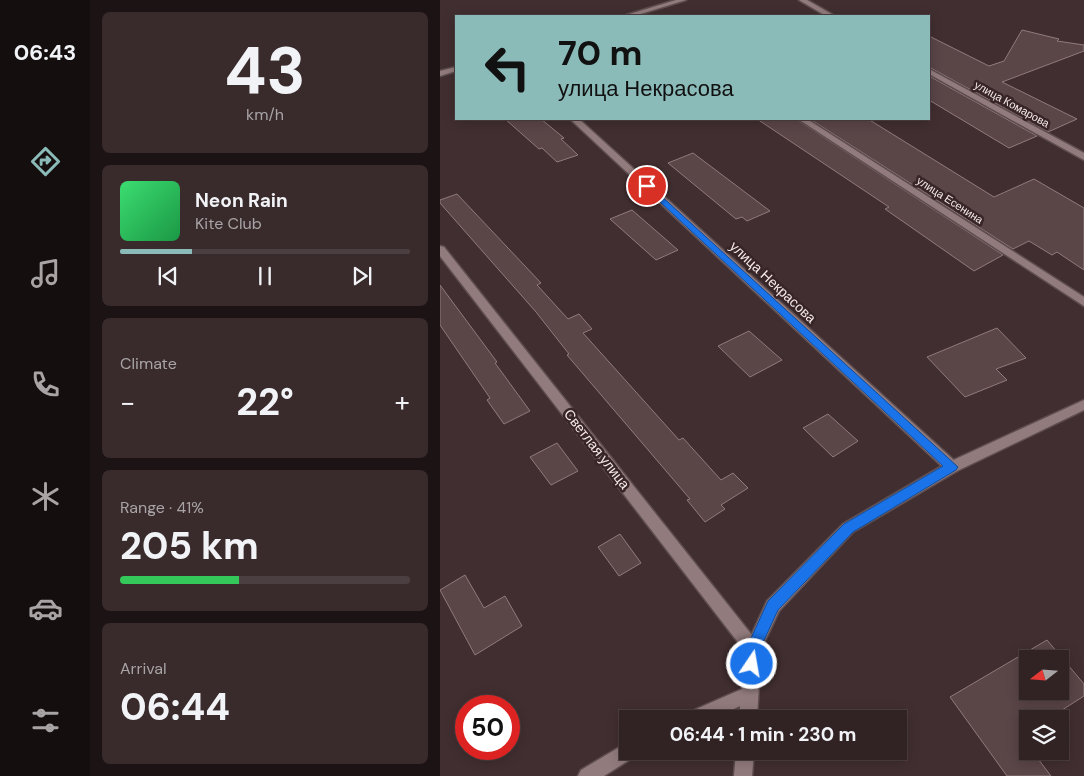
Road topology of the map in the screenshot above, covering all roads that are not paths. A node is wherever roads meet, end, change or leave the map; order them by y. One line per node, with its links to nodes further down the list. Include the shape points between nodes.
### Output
1 (683, 0): 3 (street)
2 (802, 0): 4 (street)
3 (641, 14)
4 (829, 15)
5 (455, 69): 7 (street)
6 (930, 72): 10 (street, улица Комарова)
7 (440, 74)
8 (575, 120): 14 (street, улица Некрасова)
9 (804, 120): 12 (street, улица Есенина)
10 (1084, 157)
11 (440, 249): 15 (street, Светлая улица)
12 (1084, 302)
13 (1084, 405): 14 (street)
14 (952, 467): 15 (street, via 848,528 773,606)
15 (753, 649): 16 (street)
16 (751, 693): 17 (street); 18 (street)
17 (713, 710)
18 (749, 710)
19 (619, 756): 21 (street)
20 (744, 760): 22 (street)
21 (586, 776)
22 (743, 776)

